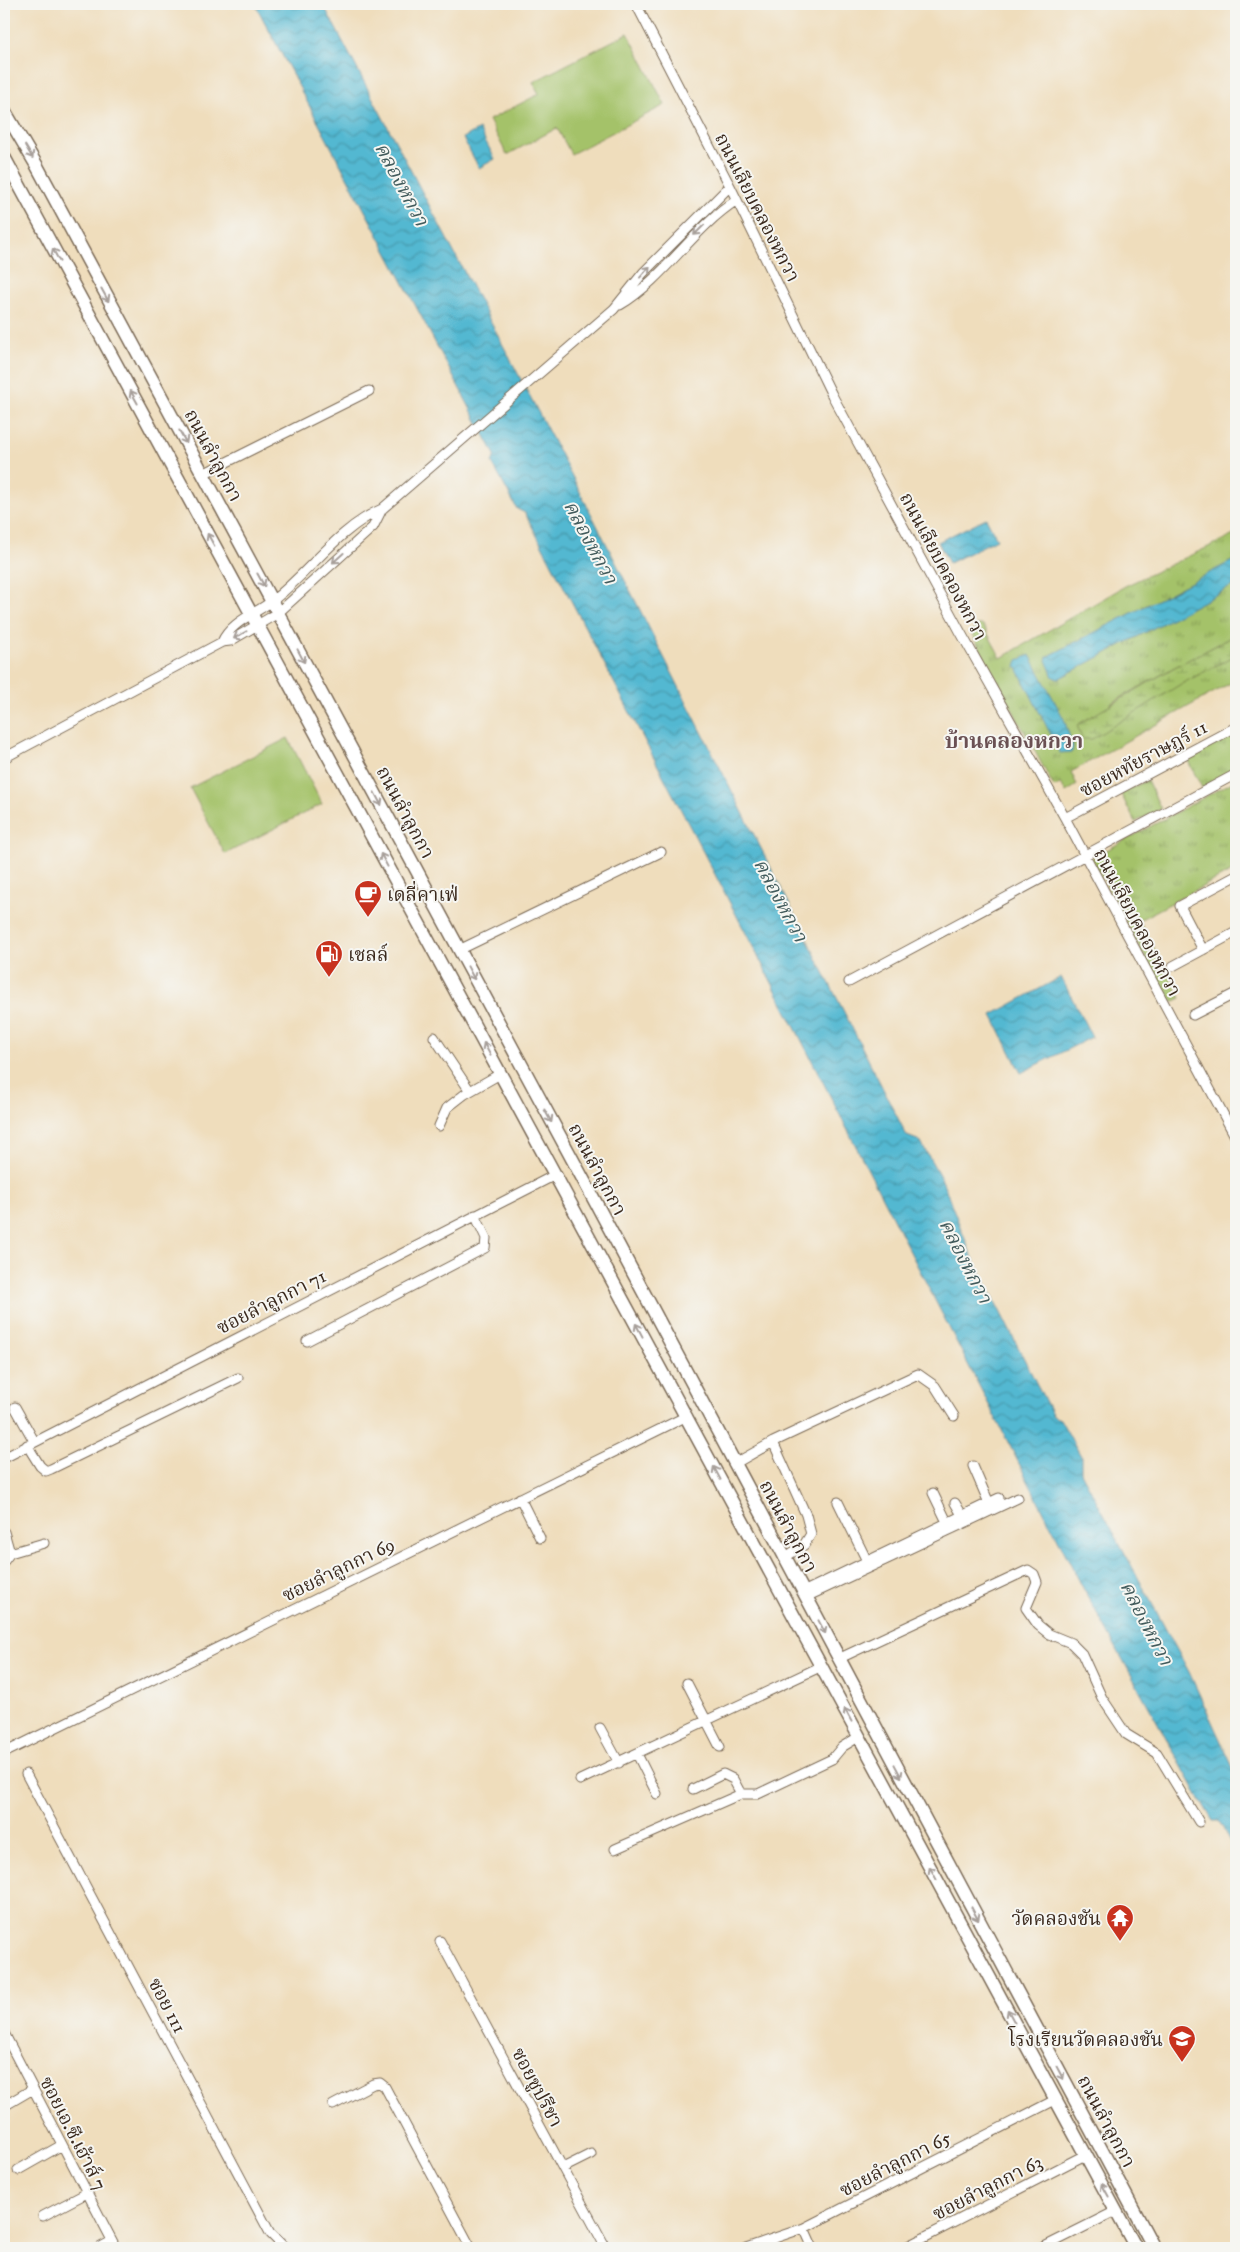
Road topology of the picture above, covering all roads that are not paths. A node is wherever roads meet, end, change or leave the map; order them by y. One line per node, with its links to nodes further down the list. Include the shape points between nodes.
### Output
1 (636, 4): 4 (street, ถนนเลียบคลองหกวา)
2 (4, 110): 8 (main road, ถนนลำลูกกา, one-way to 8)
3 (4, 157): 16 (main road, ถนนลำลูกกา, one-way to 3)
4 (730, 186): 5 (street, ถนนเลียบคลองหกวา); 6 (street, one-way to 4, via 643,273)
5 (737, 200): 6 (street, one-way to 6, via 696,232 644,289); 20 (street, ถนนเลียบคลองหกวา, via 832,395)
6 (614, 309): 9 (street)
7 (369, 391): 8 (street)
8 (203, 474): 14 (main road, ถนนลำลูกกา, one-way to 14)
9 (382, 509): 10 (street); 11 (street, via 373,526)
10 (345, 535): 11 (street); 12 (street)
11 (354, 544): 13 (street, one-way to 13)
12 (312, 564): 13 (street); 14 (street)
13 (322, 573): 15 (street)
14 (272, 601): 15 (main road, ถนนลำลูกกา); 16 (street)
15 (278, 613): 16 (street); 25 (main road, ถนนลำลูกกา, one-way to 25)
16 (254, 619): 18 (street, via 230,641 222,642); 32 (main road, ถนนลำลูกกา, one-way to 16)
17 (1236, 727): 20 (street, ซอยหทัยราษฎร์ 11)
18 (4, 758)
19 (1236, 774): 22 (street)
20 (1065, 818): 22 (street, ถนนเลียบคลองหกวา)
21 (661, 852): 25 (street)
22 (1083, 854): 28 (street); 35 (street, ถนนเลียบคลองหกวา)
23 (1236, 876): 26 (street, via 1180,906)
24 (1236, 932): 26 (street)
25 (459, 950): 46 (main road, ถนนลำลูกกา, one-way to 46)
26 (1202, 950): 27 (street)
27 (1173, 966)
28 (849, 982)
29 (1236, 993): 30 (street)
30 (1192, 1015)
31 (434, 1037): 33 (street)
32 (500, 1074): 33 (street); 36 (main road, ถนนลำลูกกา)
33 (470, 1091): 34 (street, via 447,1108)
34 (438, 1126)
35 (1236, 1138)
36 (555, 1175): 37 (street, ซอยลำลูกกา 71); 41 (main road, ถนนลำลูกกา, one-way to 36)
37 (475, 1215): 38 (street, via 486,1238 485,1248); 44 (street, ซอยลำลูกกา 71)
38 (307, 1341)
39 (238, 1378): 44 (street, via 51,1469 40,1466)
40 (15, 1407): 44 (street)
41 (687, 1416): 49 (street, ซอยลำลูกกา 69); 56 (main road, ถนนลำลูกกา, one-way to 41)
42 (954, 1416): 43 (street, via 935,1386 918,1374)
43 (773, 1442): 46 (street); 63 (street, via 806,1515 811,1534 804,1545)
44 (30, 1443): 45 (street, ซอยลำลูกกา 71)
45 (4, 1458)
46 (734, 1464): 55 (main road, ถนนลำลูกกา)
47 (973, 1466): 54 (street)
48 (933, 1493): 58 (street)
49 (520, 1498): 60 (street); 74 (street, ซอยลำลูกกา 69)
50 (999, 1498): 54 (street)
51 (1018, 1498): 66 (street)
52 (838, 1502): 65 (street)
53 (955, 1502): 57 (street)
54 (989, 1503): 57 (street)
55 (757, 1507): 56 (main road); 63 (main road, ถนนลำลูกกา)
56 (740, 1515): 68 (main road, ถนนลำลูกกา)
57 (962, 1515): 58 (street)
58 (947, 1522): 65 (street)
59 (4, 1532): 62 (street)
60 (540, 1538)
61 (44, 1543): 62 (street)
62 (10, 1554): 64 (street)
63 (784, 1558): 66 (main road, ถนนลำลูกกา)
64 (4, 1561)
65 (867, 1561): 66 (street)
66 (804, 1595): 67 (main road, ถนนลำลูกกา, one-way to 67)
67 (838, 1659): 82 (street, via 1028,1570 1038,1582 1026,1608 1038,1625 1071,1643 1082,1654 1102,1698 1126,1734 1157,1753); 110 (main road, ถนนลำลูกกา, one-way to 110)
68 (822, 1666): 70 (street); 72 (main road, ถนนลำลูกกา, one-way to 68)
69 (688, 1683): 70 (street)
70 (707, 1720): 73 (street); 75 (street)
71 (600, 1728): 76 (street)
72 (860, 1736): 81 (street, via 842,1747 832,1759 758,1794); 88 (main road, ถนนลำลูกกา, one-way to 72)
73 (720, 1747)
74 (4, 1753)
75 (637, 1754): 76 (street); 80 (street)
76 (619, 1762): 78 (street)
77 (26, 1774): 102 (street, ซอย 111, via 270,2233)
78 (580, 1780)
79 (693, 1789): 81 (street, via 723,1774 733,1779)
80 (656, 1794)
81 (741, 1794): 83 (street)
82 (1199, 1822)
83 (615, 1848)
84 (440, 1941): 94 (street, ซอยชูปรีชา)
85 (4, 2033): 86 (street, ซอยเอ.ซี.เฮ้าส์ 7)
86 (6, 2044): 87 (street, ซอยเอ.ซี.เฮ้าส์ 7)
87 (33, 2089): 90 (street); 91 (street, ซอยเอ.ซี.เฮ้าส์ 7)
88 (1055, 2100): 93 (main road, ถนนลำลูกกา); 99 (street, ซอยลำลูกกา 65)
89 (333, 2105): 103 (street, via 373,2084 380,2083 385,2087)
90 (4, 2106)
91 (62, 2145): 95 (street); 96 (street, ซอยเอ.ซี.เฮ้าส์ 7)
92 (591, 2154): 94 (street)
93 (1085, 2155): 97 (main road, ถนนลำลูกกา, one-way to 93); 107 (street, ซอยลำลูกกา 63)
94 (563, 2168): 104 (street, ซอยชูปรีชา)
95 (18, 2170)
96 (87, 2193): 98 (street); 100 (street, ซอยเอ.ซี.เฮ้าส์ 7)
97 (1116, 2211): 108 (street); 109 (main road, ถนนลำลูกกา)
98 (43, 2216)
99 (804, 2228): 105 (street, ซอยลำลูกกา 65); 106 (street)
100 (114, 2245): 101 (street)
101 (99, 2248)
102 (285, 2248)
103 (471, 2248)
104 (606, 2248)
105 (746, 2248)
106 (813, 2248)
107 (904, 2248)
108 (1042, 2248)
109 (1136, 2248)
110 (1154, 2248)

